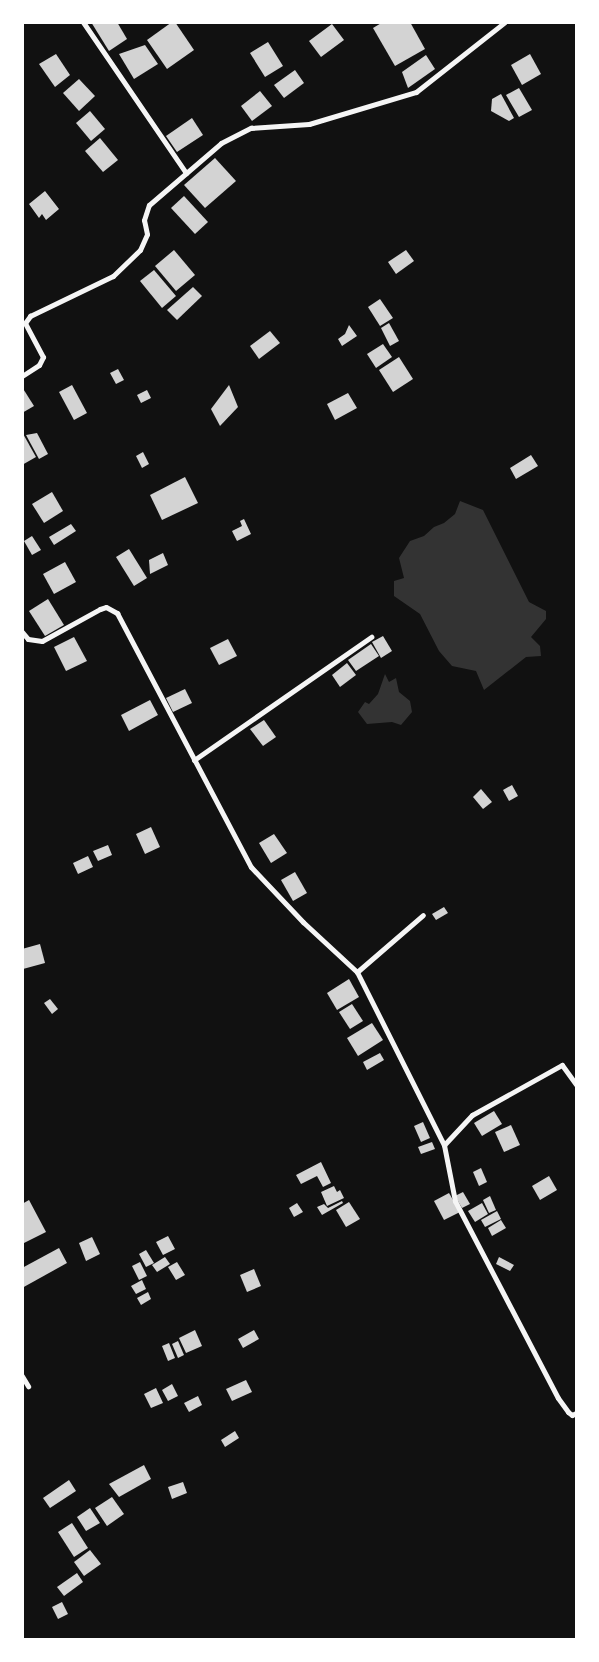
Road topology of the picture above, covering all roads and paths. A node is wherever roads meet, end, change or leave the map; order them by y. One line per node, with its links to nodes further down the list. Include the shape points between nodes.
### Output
1 (82, 22): 3 (street)
2 (505, 22): 3 (street, via 417,92 309,124 251,128 221,143)
3 (186, 173): 4 (street, via 149,205 144,220 147,234 140,250 113,276 30,316 25,323 43,357 39,365)
4 (22, 376)
5 (22, 632): 7 (street, via 28,639 42,641 100,609 106,607 117,613)
6 (371, 637): 7 (street)
7 (194, 760): 9 (street, via 251,867)
8 (423, 915): 9 (street)
9 (357, 972): 11 (street)
10 (576, 1084): 11 (street, via 562,1065 472,1115)
11 (444, 1145): 14 (street, via 455,1201 558,1398 568,1412)
12 (22, 1376): 13 (street)
13 (28, 1386)
14 (576, 1413)

